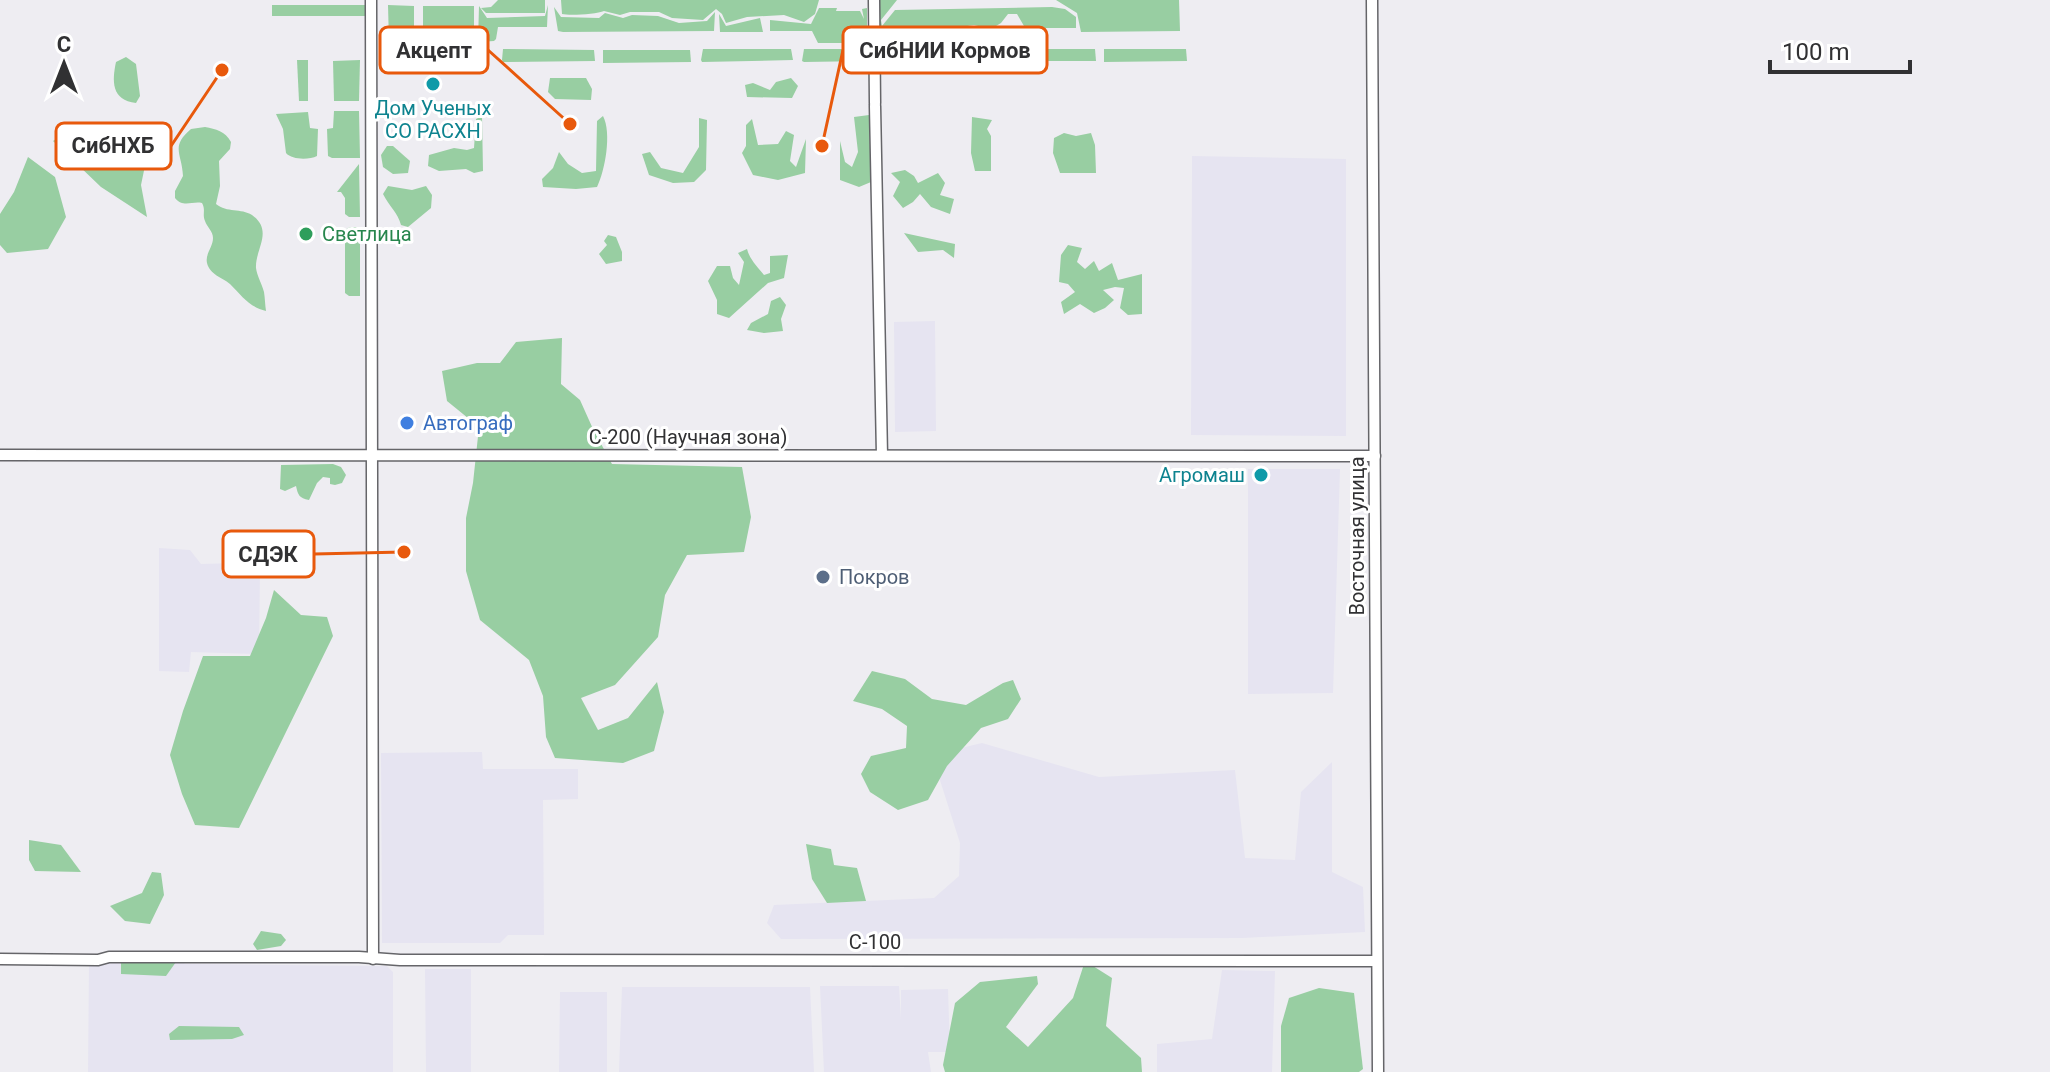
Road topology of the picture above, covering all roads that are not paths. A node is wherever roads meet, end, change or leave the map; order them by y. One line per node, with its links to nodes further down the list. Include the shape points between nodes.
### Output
1 (371, 0): 5 (street)
2 (874, 0): 6 (street)
3 (1372, 0): 7 (street, Восточная улица)
4 (0, 455): 5 (street, С-200 (Научная зона))
5 (372, 455): 6 (street, С-200 (Научная зона)); 9 (street)
6 (882, 455): 7 (street, С-200 (Научная зона))
7 (1375, 456): 10 (street, Восточная улица)
8 (0, 959): 9 (street, С-100)
9 (373, 959): 10 (street, С-100)
10 (1376, 961): 11 (street, Восточная улица)
11 (1378, 1072)

